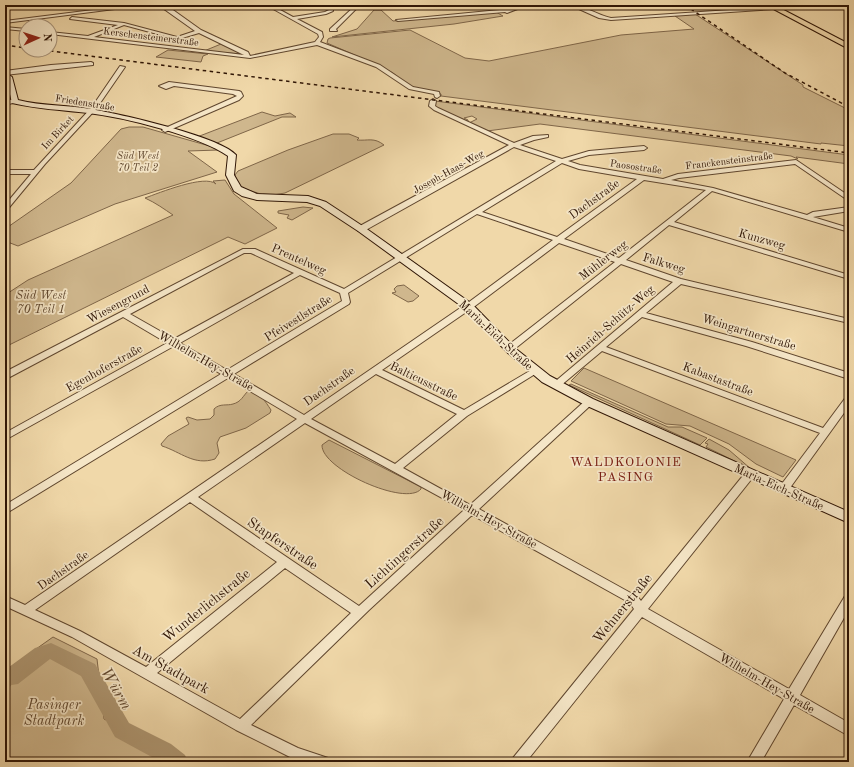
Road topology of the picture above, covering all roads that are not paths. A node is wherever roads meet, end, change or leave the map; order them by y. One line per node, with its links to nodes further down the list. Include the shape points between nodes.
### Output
1 (15, 5): 9 (street)
2 (144, 5): 11 (street)
3 (164, 5): 19 (street)
4 (268, 5): 12 (street)
5 (330, 5): 12 (street, via 331,11 326,13)
6 (358, 5): 18 (street, via 332,30)
7 (526, 5): 13 (street, via 508,11 489,10)
8 (572, 5): 10 (street, via 611,19)
9 (5, 6)
10 (771, 6): 25 (main road)
11 (58, 16): 14 (street); 15 (street)
12 (294, 18): 23 (street, via 320,34)
13 (398, 20)
14 (5, 22)
15 (124, 24): 21 (street); 22 (street)
16 (5, 28): 17 (street)
17 (18, 29)
18 (335, 30)
19 (199, 31): 22 (street); 26 (street)
20 (58, 34): 21 (street, Kerschensteinerstraße)
21 (89, 38): 24 (street, Kerschensteinerstraße)
22 (176, 38): 24 (street)
23 (317, 43): 26 (street, Kerschensteinerstraße); 31 (street, via 378,66 411,88 437,93)
24 (158, 46): 26 (street, Kerschensteinerstraße)
25 (849, 47)
26 (250, 57)
27 (91, 64): 29 (street)
28 (122, 67): 35 (street, Im Birket)
29 (5, 73): 32 (street, via 9,77)
30 (175, 84): 36 (street, via 239,93 240,96)
31 (437, 96)
32 (15, 101): 34 (street); 35 (street, Friedenstraße)
33 (433, 101): 39 (street, Paosostraße, via 432,106 441,112)
34 (5, 103)
35 (91, 111): 36 (street, Friedenstraße); 43 (street, Im Birket)
36 (165, 130): 37 (street, Friedenstraße)
37 (179, 134): 53 (street, Maria-Eich-Straße, via 215,144 230,152 233,159 231,180 241,192 264,198 316,201)
38 (546, 136): 39 (street, Joseph-Haas-Weg)
39 (514, 145): 41 (street, Paosostraße); 53 (street, Joseph-Haas-Weg)
40 (644, 148): 41 (street, Pfeivestlstraße, via 583,155)
41 (561, 161): 44 (street, Paosostraße, via 601,172); 50 (street, Pfeivestlstraße)
42 (5, 172): 43 (street)
43 (34, 172): 48 (street, Im Birket)
44 (643, 177): 45 (street, Paosostraße); 55 (street, Dachstraße)
45 (666, 180): 46 (street, Paosostraße); 47 (street, Franckensteinstraße, via 678,176 796,162)
46 (711, 189): 51 (street, Paosostraße); 52 (street, Mühlerweg)
47 (849, 199)
48 (5, 208)
49 (849, 209): 51 (street, via 813,214)
50 (477, 212): 55 (street, Falkweg); 57 (street, Pfeivestlstraße)
51 (809, 217): 54 (street, Paosostraße)
52 (669, 223): 58 (street, Mühlerweg); 60 (street, Kunzweg)
53 (361, 229): 57 (street, Maria-Eich-Straße)
54 (849, 230)
55 (559, 241): 58 (street, Falkweg); 63 (street, Dachstraße)
56 (243, 251): 59 (street, Prentelweg, via 252,252); 64 (street, Wiesengrund)
57 (400, 258): 62 (street, Pfeivestlstraße); 63 (street, Maria-Eich-Straße)
58 (620, 261): 61 (street, Falkweg); 68 (street, Mühlerweg, via 514,344)
59 (299, 272): 62 (street, Prentelweg); 67 (street, Egenhoferstraße)
60 (849, 277)
61 (679, 281): 65 (street, Heinrich-Schütz-Weg); 66 (street, Falkweg)
62 (344, 292): 72 (street, Pfeivestlstraße, via 346,302)
63 (468, 306): 68 (street, Maria-Eich-Straße); 70 (street, Dachstraße)
64 (124, 314): 67 (street, Wilhelm-Hey-Straße); 73 (street, Wiesengrund)
65 (640, 314): 69 (street, Heinrich-Schütz-Weg); 74 (street, Weingartnerstraße, via 749,344)
66 (849, 321)
67 (173, 343): 72 (street, Wilhelm-Hey-Straße); 81 (street, Egenhoferstraße)
68 (507, 346): 71 (street, Maria-Eich-Straße)
69 (602, 348): 75 (street, Heinrich-Schütz-Weg); 80 (street, Kabastastraße)
70 (374, 370): 78 (street, Balticusstraße); 79 (street, Dachstraße)
71 (536, 371): 75 (street, Maria-Eich-Straße); 78 (street)
72 (229, 374): 79 (street, Wilhelm-Hey-Straße); 86 (street, Pfeivestlstraße)
73 (5, 376)
74 (849, 376)
75 (556, 385): 77 (street, Maria-Eich-Straße)
76 (849, 399): 80 (street)
77 (589, 402): 83 (street, Maria-Eich-Straße); 87 (street, Lichtingerstraße)
78 (464, 414): 82 (street)
79 (305, 419): 82 (street, Wilhelm-Hey-Straße); 85 (street, Dachstraße)
80 (825, 432): 84 (street)
81 (5, 437)
82 (396, 469): 87 (street, Wilhelm-Hey-Straße)
83 (750, 474): 84 (street, Maria-Eich-Straße); 92 (street, Wehnerstraße)
84 (783, 489): 88 (street, Maria-Eich-Straße)
85 (190, 497): 89 (street, Stapferstraße); 93 (street, Dachstraße)
86 (5, 510)
87 (472, 510): 92 (street, Wilhelm-Hey-Straße, via 634,600); 94 (street, Lichtingerstraße)
88 (849, 518)
89 (285, 562): 94 (street, Stapferstraße); 95 (street, Wunderlichstraße)
90 (849, 599): 96 (street)
91 (5, 601): 93 (street, Am Stadtpark)
92 (640, 608): 96 (street, Wilhelm-Hey-Straße, via 644,613); 100 (street, Wehnerstraße)
93 (26, 610): 95 (street, Am Stadtpark)
94 (360, 613): 97 (street, Lichtingerstraße)
95 (147, 673): 97 (street, Am Stadtpark)
96 (792, 697): 98 (street, Wilhelm-Hey-Straße); 101 (street)
97 (241, 726): 99 (street, Am Stadtpark, via 295,753)
98 (849, 730)
99 (323, 762)
100 (518, 762)
101 (754, 762)

